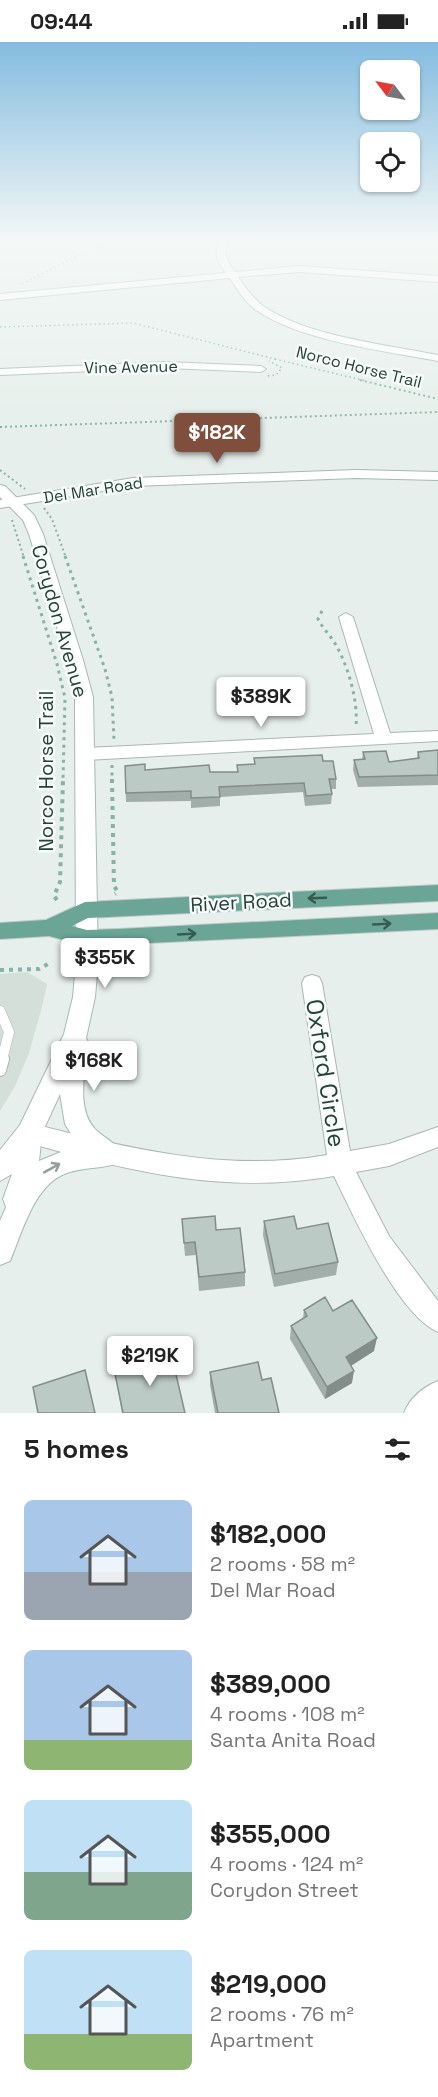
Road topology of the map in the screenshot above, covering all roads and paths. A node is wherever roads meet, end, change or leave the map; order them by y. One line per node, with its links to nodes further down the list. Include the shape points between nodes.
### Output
1 (258, 305): 3 (street, via 274,317 322,332)
2 (0, 327): 6 (path, Norco Horse Trail, via 133,323)
3 (438, 358)
4 (261, 369): 5 (street, Vine Avenue, via 166,365)
5 (0, 372)
6 (438, 399)
7 (438, 412): 8 (path, Norco Horse Trail)
8 (0, 426)
9 (438, 476): 11 (street, Del Mar Road, via 356,474 133,482)
10 (0, 489): 11 (main road, Corydon Avenue)
11 (9, 508): 17 (main road, Corydon Avenue, via 29,518 36,534 84,697); 19 (path, Norco Horse Trail, via 65,698 62,849 60,882 54,896)
12 (322, 611): 14 (path, via 318,619 339,650 358,719)
13 (345, 617): 16 (street)
14 (356, 726)
15 (438, 736): 16 (street)
16 (384, 740): 17 (street)
17 (86, 754): 20 (main road, Corydon Avenue)
18 (438, 893): 20 (main road, River Road, one-way to 20)
19 (57, 900)
20 (85, 910): 22 (main road, River Road); 24 (main road, Corydon Avenue)
21 (438, 921): 24 (main road, River Road, one-way to 21)
22 (49, 928): 23 (main road, River Road); 24 (main road, River Road)
23 (0, 931)
24 (87, 938): 29 (main road, Corydon Avenue, via 84,997)
25 (48, 964): 26 (path, via 39,969)
26 (0, 970)
27 (312, 983): 34 (street, Oxford Circle)
28 (0, 1011): 30 (lane, via 9,1032)
29 (76, 1035): 31 (main road); 33 (main road, via 74,1113 85,1136)
30 (0, 1070)
31 (29, 1133): 33 (street); 35 (main road); 36 (main road, via 25,1174)
32 (438, 1137): 34 (street, via 389,1155)
33 (109, 1155): 34 (street, via 247,1173 294,1172); 37 (main road, one-way to 33, via 23,1203 45,1171 60,1164)
34 (340, 1163): 38 (street, Oxford Circle, via 380,1244 420,1301)
35 (0, 1169)
36 (0, 1246)
37 (0, 1252)
38 (438, 1319)
39 (438, 1395): 40 (street)
40 (418, 1413)

